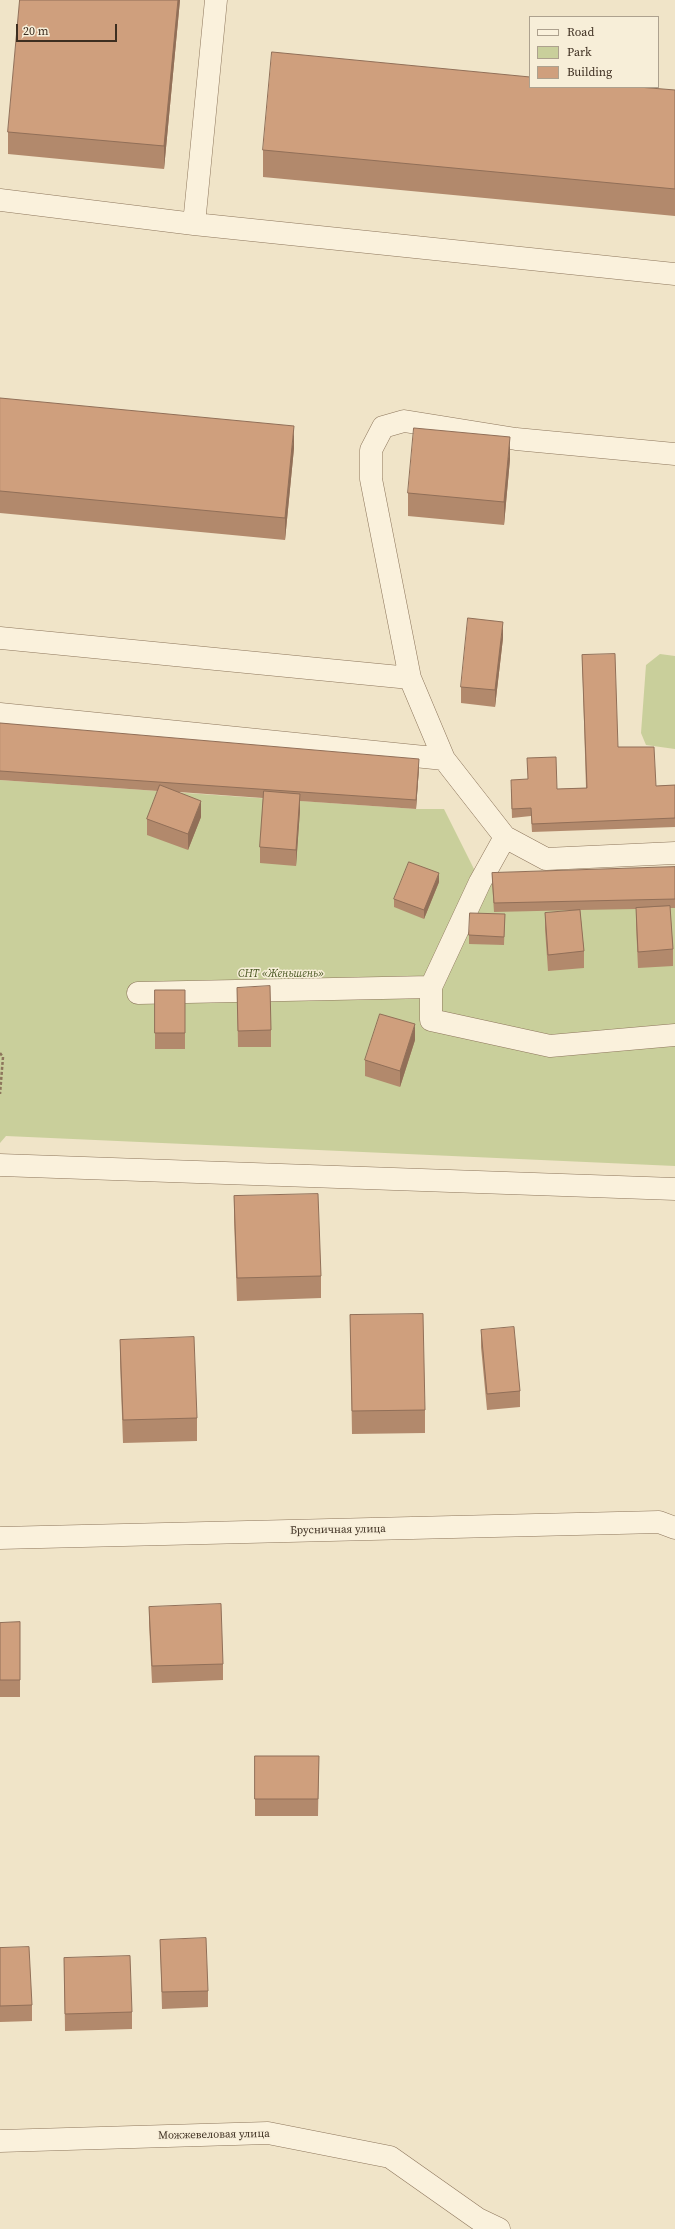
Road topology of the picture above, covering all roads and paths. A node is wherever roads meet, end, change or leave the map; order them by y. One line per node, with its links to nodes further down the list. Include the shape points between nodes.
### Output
1 (216, 0): 3 (street)
2 (0, 200): 3 (street)
3 (194, 224): 4 (street)
4 (675, 274)
5 (675, 454): 7 (street, via 516,439 404,421 383,427 371,450 371,479)
6 (0, 638): 7 (street)
7 (410, 678): 9 (street)
8 (0, 714): 9 (street)
9 (444, 759): 10 (street)
10 (505, 837): 11 (street, via 546,859); 12 (street, via 480,882)
11 (675, 853)
12 (432, 987): 13 (street); 14 (street, via 431,1020 550,1046)
13 (138, 993)
14 (675, 1035)
15 (0, 1052): 16 (path, via 3,1057)
16 (0, 1094)
17 (0, 1165): 18 (street)
18 (675, 1189)
19 (675, 1528): 20 (street, Брусничная улица, via 659,1522)
20 (0, 1538)
21 (0, 2141): 22 (street, Можжевеловая улица, via 268,2133 390,2157)
22 (476, 2224): 23 (street, Можжевеловая улица)
23 (499, 2229)

